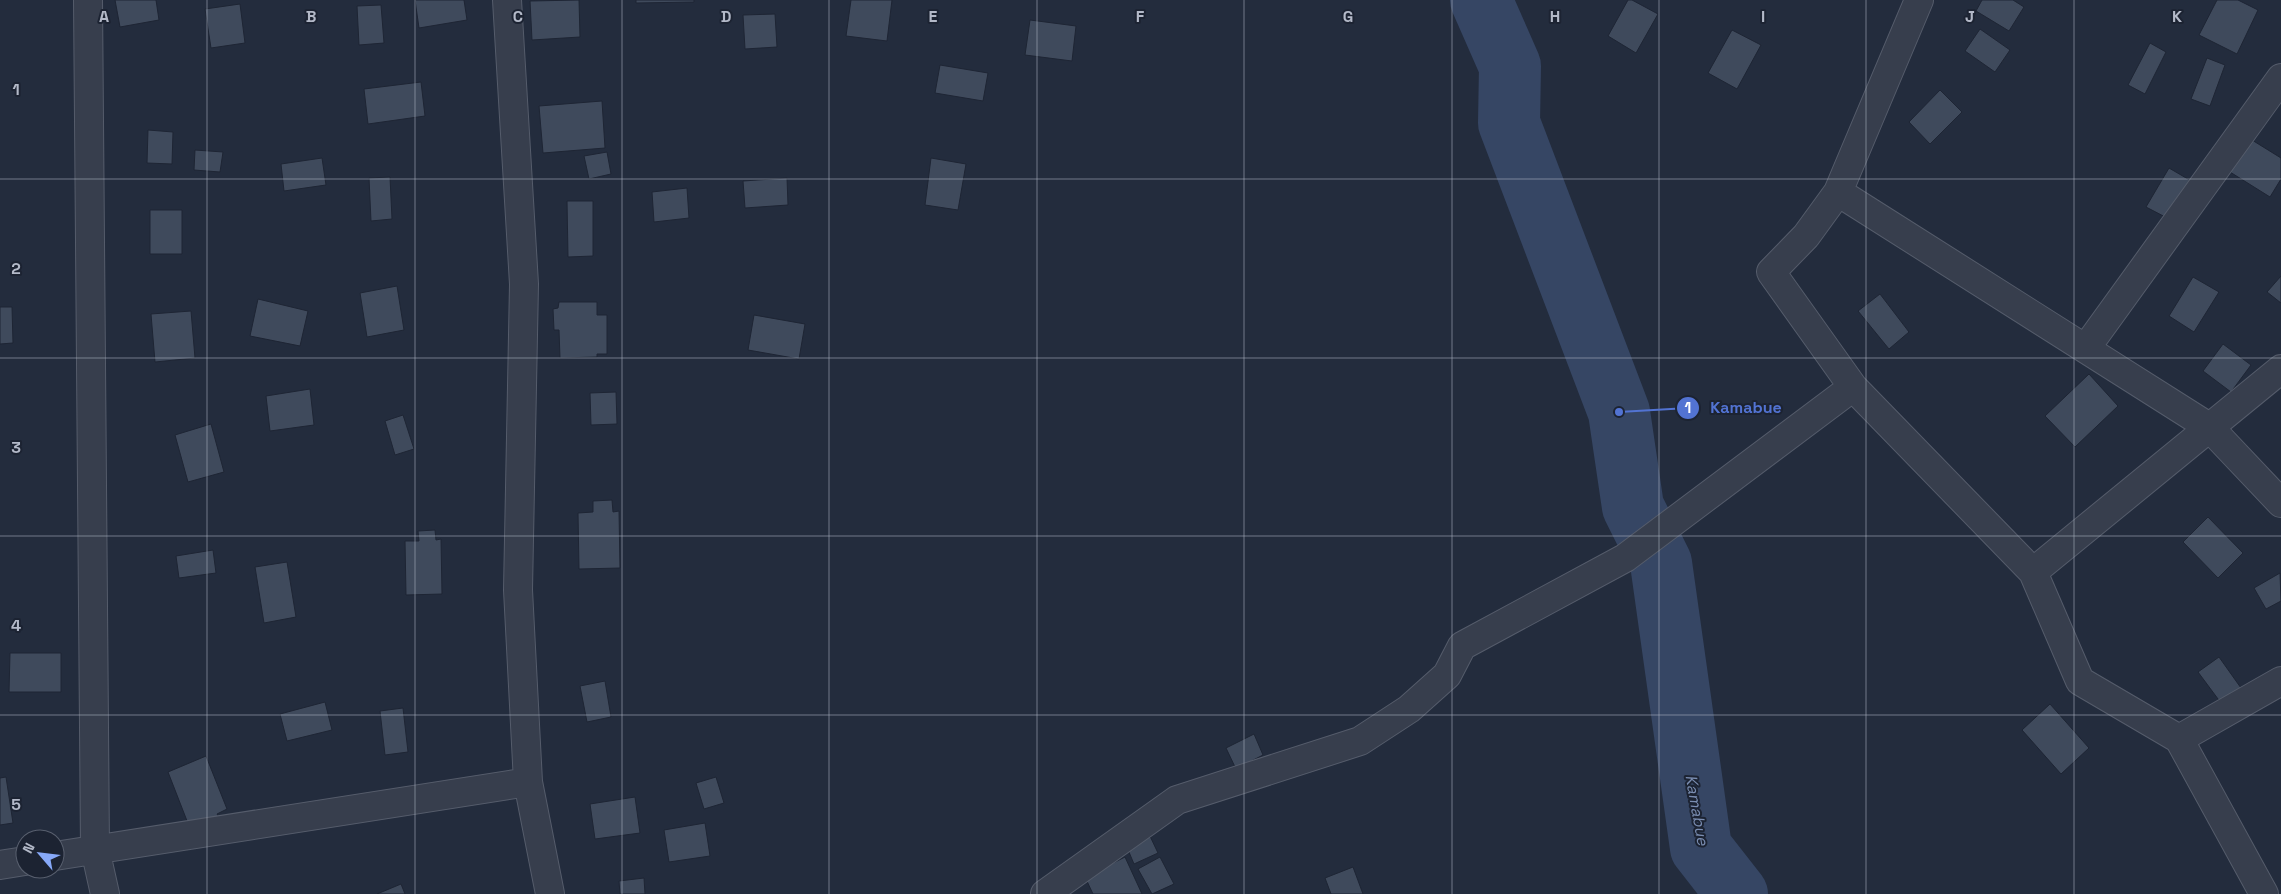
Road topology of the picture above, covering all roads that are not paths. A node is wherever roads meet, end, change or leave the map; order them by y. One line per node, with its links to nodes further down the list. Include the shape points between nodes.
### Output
1 (88, 0): 15 (street)
2 (507, 0): 14 (street, via 524,284 518,590)
3 (1919, 0): 5 (street)
4 (2281, 78): 6 (street)
5 (1838, 192): 6 (street); 8 (street, via 1806,236 1771,272)
6 (2086, 348): 9 (street)
7 (2281, 369): 9 (street)
8 (1853, 387): 11 (street); 21 (street, via 1625,558 1462,646 1447,675 1409,709 1360,741 1177,800)
9 (2210, 427): 10 (street); 11 (street)
10 (2281, 503)
11 (2033, 572): 13 (street, via 2080,681)
12 (2281, 681): 13 (street)
13 (2179, 739): 22 (street)
14 (528, 782): 15 (street); 20 (street)
15 (95, 849): 16 (street); 19 (street)
16 (65, 854)
17 (15, 863): 18 (street)
18 (0, 865)
19 (104, 894)
20 (550, 894)
21 (1045, 894)
22 (2264, 894)

